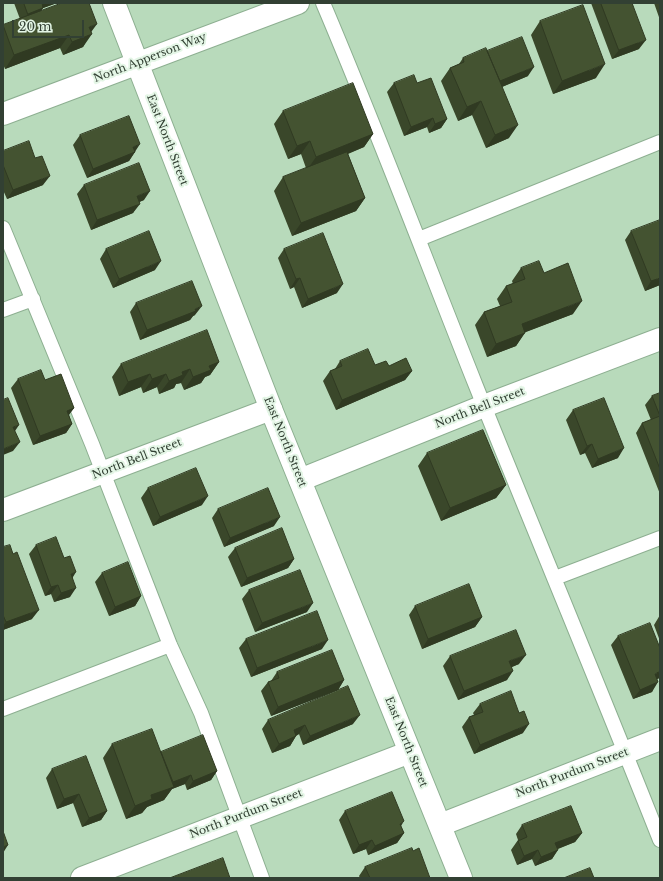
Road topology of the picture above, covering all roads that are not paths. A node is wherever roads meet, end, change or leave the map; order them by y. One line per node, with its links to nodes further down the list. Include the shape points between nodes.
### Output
1 (114, 3): 4 (street, East North Street)
2 (298, 3): 4 (street, North Apperson Way)
3 (323, 3): 8 (lane)
4 (137, 63): 5 (street, North Apperson Way); 13 (street, East North Street)
5 (3, 114)
6 (660, 142): 8 (lane)
7 (3, 228): 9 (lane)
8 (419, 239): 12 (lane)
9 (33, 299): 10 (lane); 14 (lane)
10 (3, 310)
11 (660, 339): 12 (street, North Bell Street)
12 (484, 406): 15 (street, North Bell Street); 18 (lane)
13 (271, 409): 14 (street, North Bell Street); 15 (street, East North Street)
14 (103, 471): 16 (street, North Bell Street); 19 (lane)
15 (300, 480): 22 (street, East North Street)
16 (3, 510)
17 (660, 538): 18 (lane)
18 (555, 578): 23 (lane)
19 (170, 646): 20 (lane); 24 (lane, via 201,713)
20 (3, 709)
21 (660, 739): 23 (street, North Purdum Street)
22 (410, 752): 24 (street, North Purdum Street); 25 (street, East North Street)
23 (626, 752): 25 (street, North Purdum Street); 26 (lane)
24 (239, 817): 27 (street, North Purdum Street); 28 (lane)
25 (440, 825): 29 (street, East North Street)
26 (660, 840)
27 (83, 878)
28 (262, 878)
29 (461, 878)

